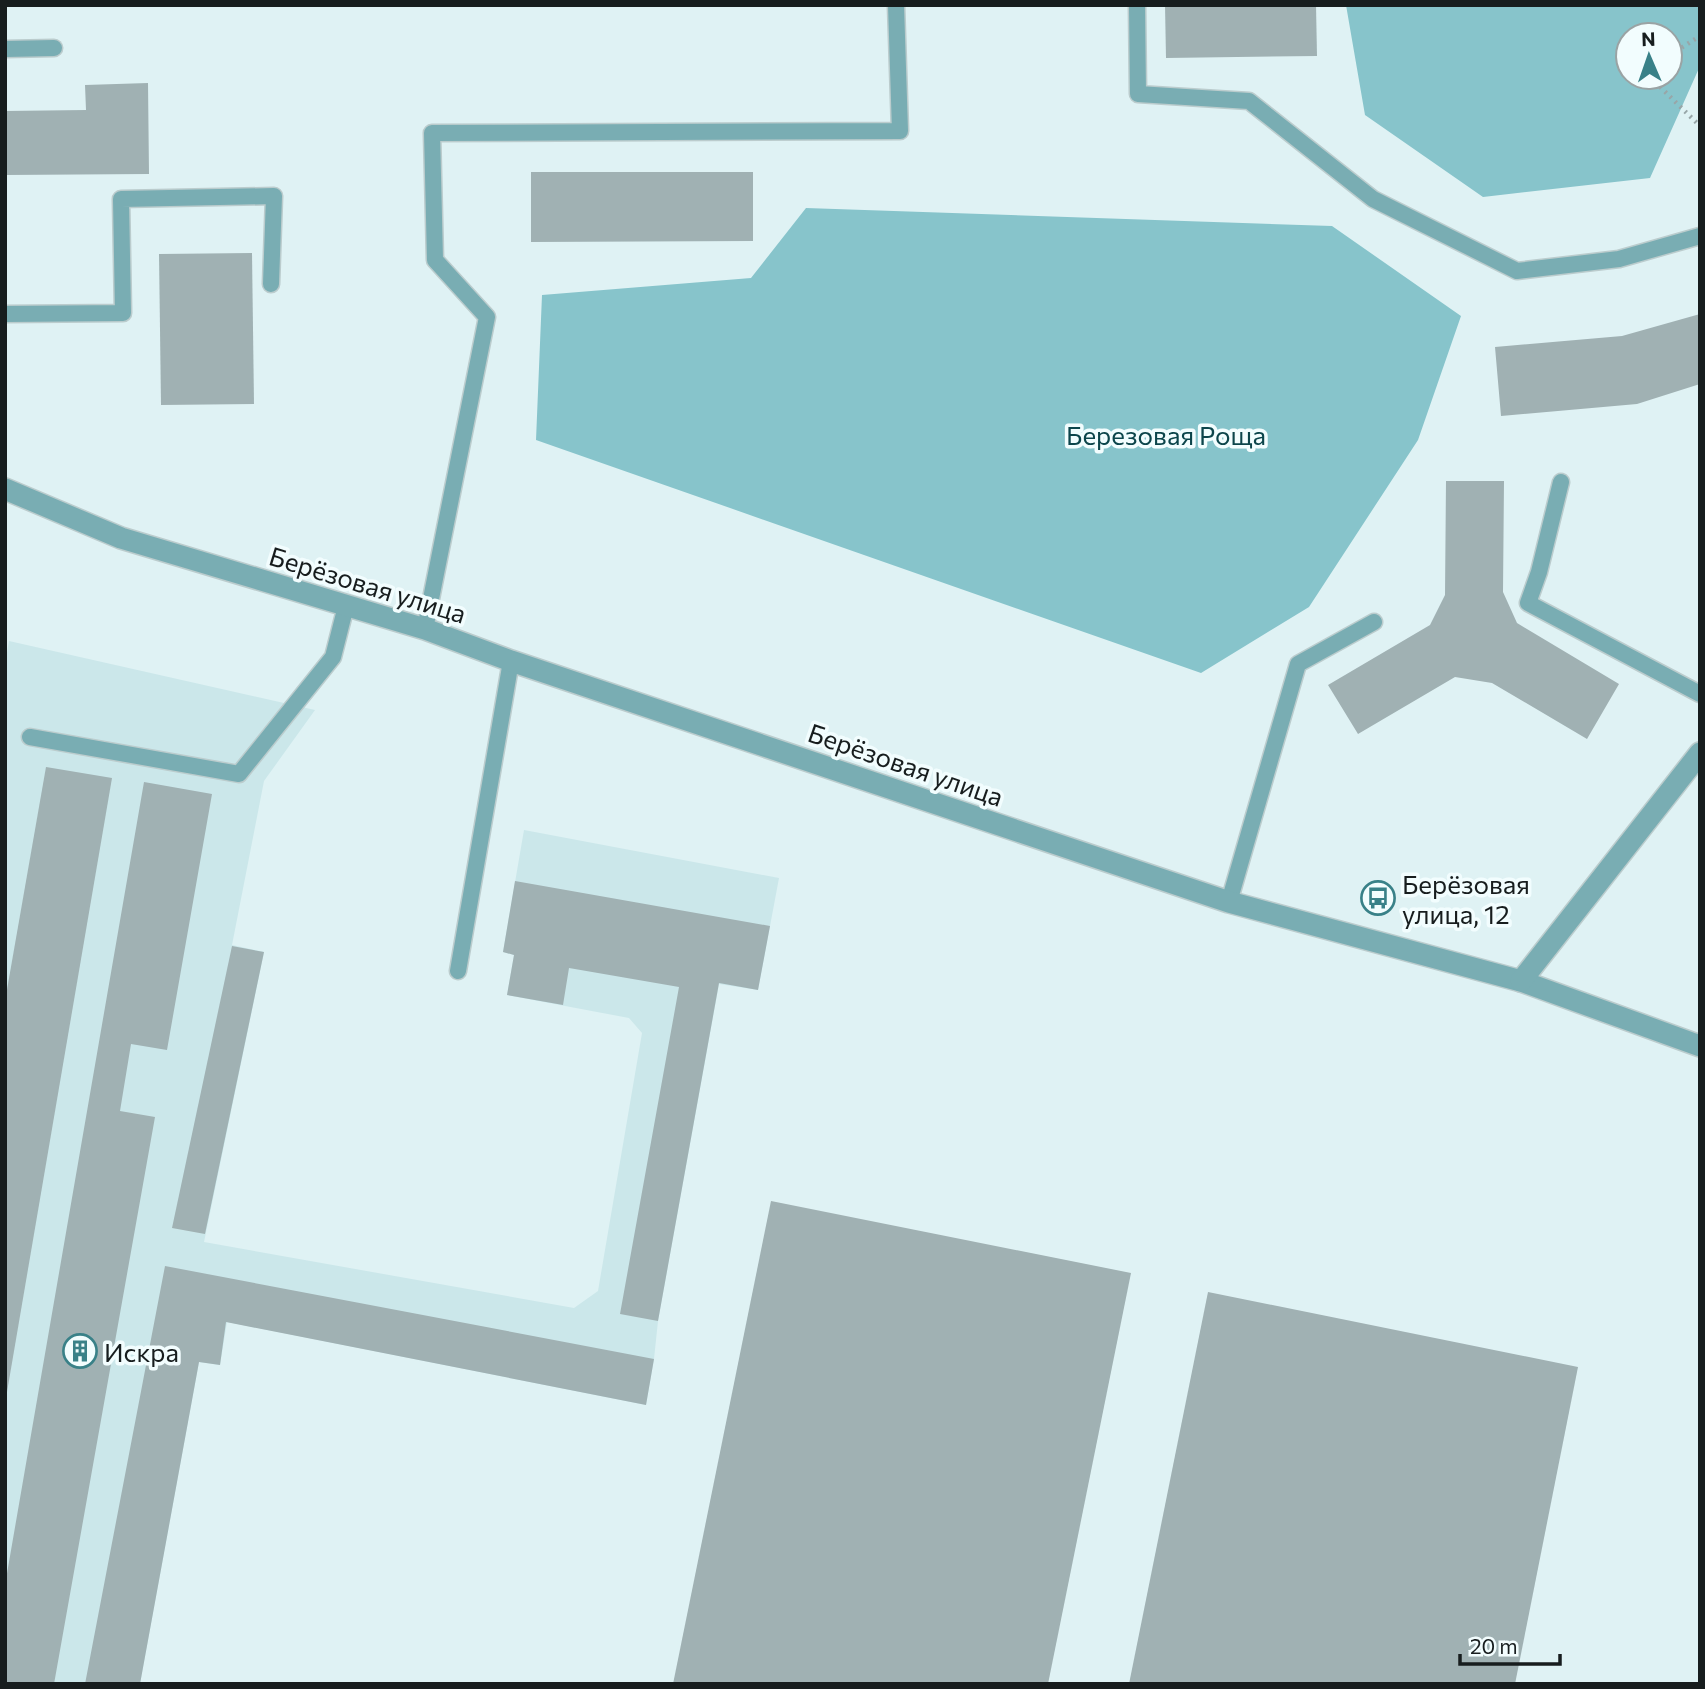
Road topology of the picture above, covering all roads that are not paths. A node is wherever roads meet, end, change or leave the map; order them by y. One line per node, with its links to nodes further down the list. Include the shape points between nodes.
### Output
1 (896, 5): 12 (lane, via 900,131 432,133 435,260 487,317)
2 (1137, 5): 5 (lane, via 1138,94 1249,101 1373,199 1517,271 1619,260)
3 (5, 48): 4 (lane)
4 (54, 48)
5 (1700, 236)
6 (271, 284): 7 (lane, via 274,196 121,199 123,313)
7 (5, 314)
8 (1561, 482): 14 (lane, via 1528,603)
9 (5, 489): 10 (street, Берёзовая улица, via 121,537)
10 (346, 606): 12 (street, Берёзовая улица); 15 (lane, via 333,657 239,774)
11 (1374, 622): 17 (lane, via 1298,664)
12 (425, 629): 13 (street, Берёзовая улица)
13 (511, 661): 17 (street, Берёзовая улица); 18 (lane)
14 (1700, 694)
15 (30, 737)
16 (1700, 753): 19 (street)
17 (1230, 902): 19 (street, Берёзовая улица)
18 (457, 971)
19 (1521, 981): 20 (street, Берёзовая улица)
20 (1700, 1046)

